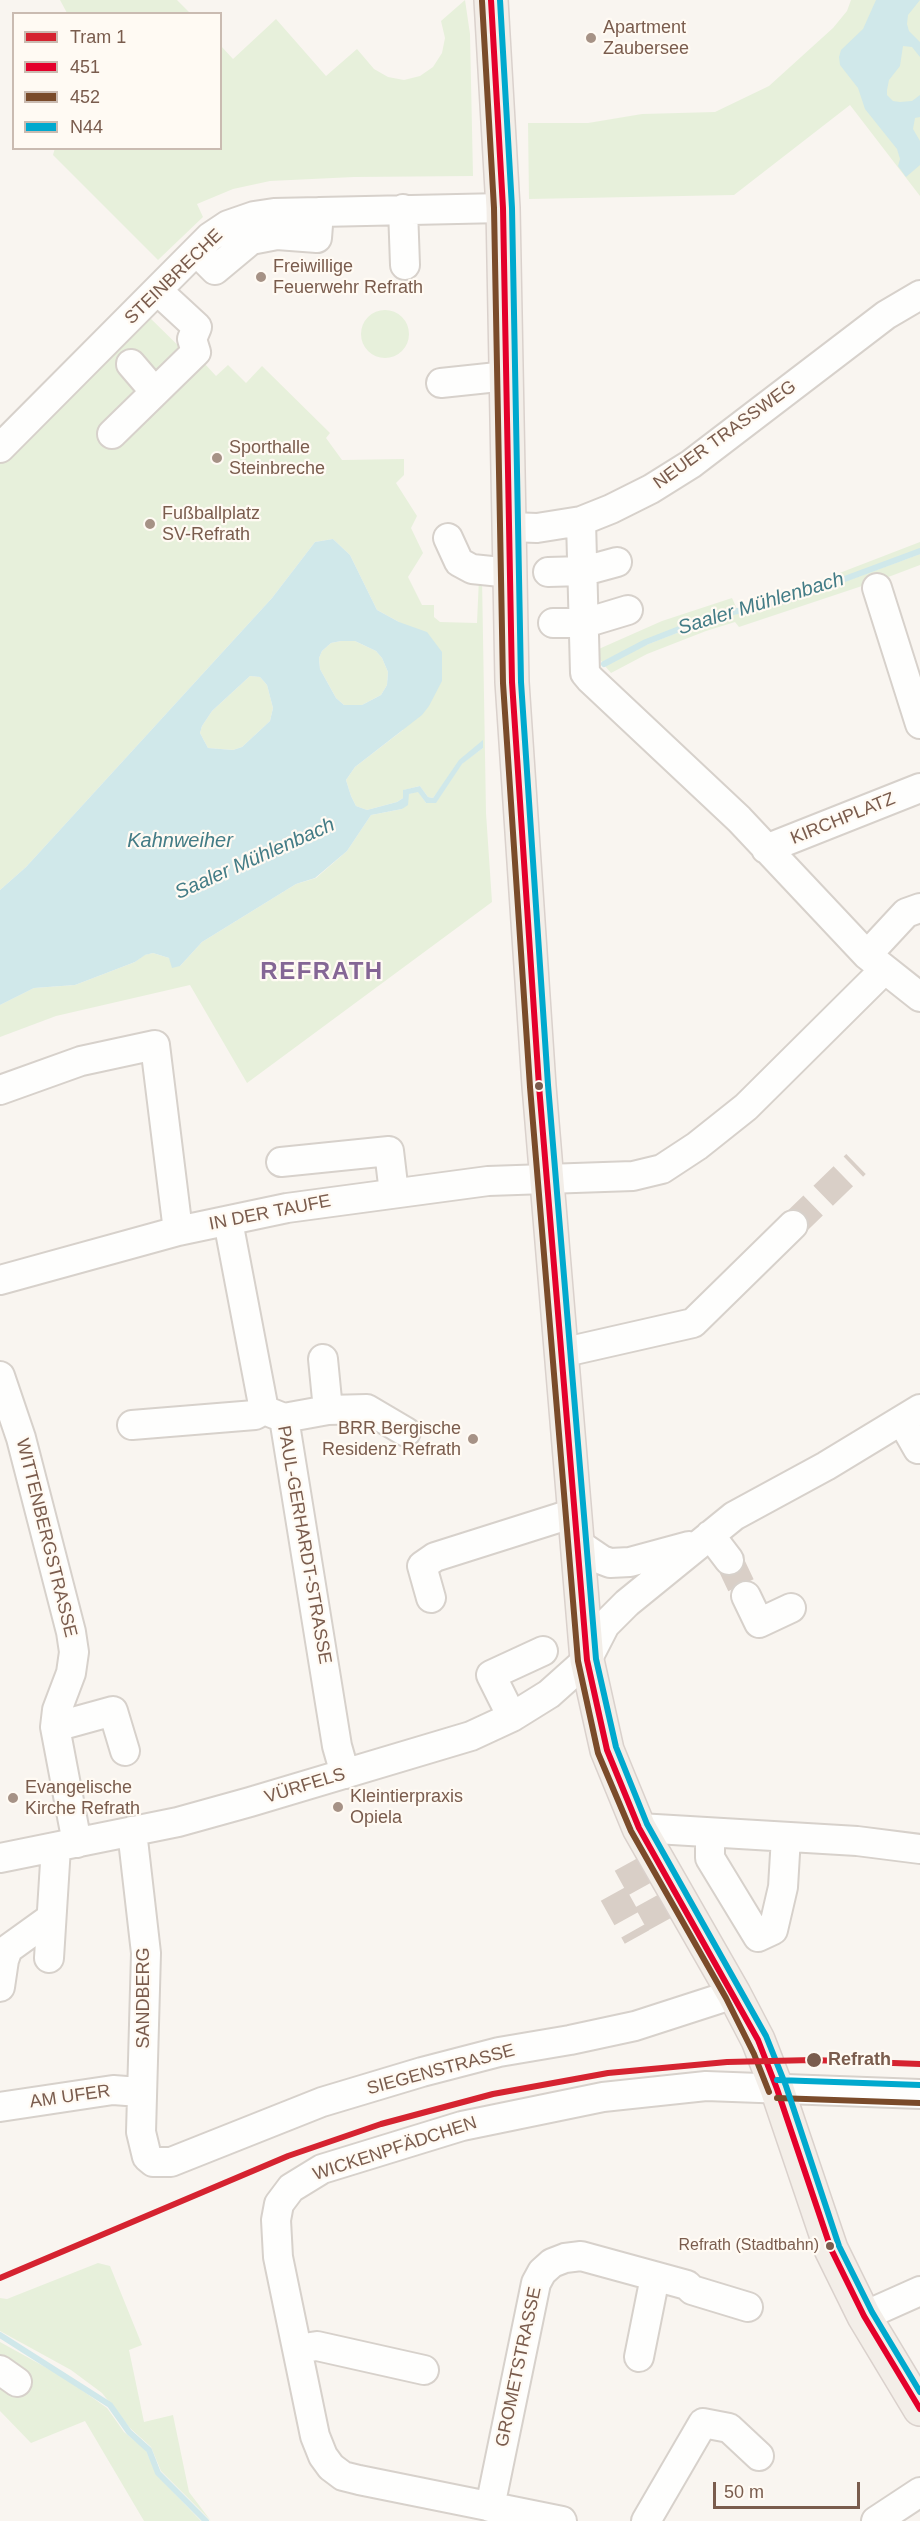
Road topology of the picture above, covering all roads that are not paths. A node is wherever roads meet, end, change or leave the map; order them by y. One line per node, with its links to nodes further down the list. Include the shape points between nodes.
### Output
1 (491, 0): 2 (main road)
2 (503, 208): 3 (street, STEINBRECHE); 8 (main road)
3 (403, 209): 4 (street); 5 (street, STEINBRECHE, via 254,216 228,225 210,237)
4 (405, 265)
5 (158, 291): 10 (street, via 197,327 192,339 195,352); 12 (street, STEINBRECHE)
6 (920, 295): 13 (street, NEUER TRASSWEG, via 886,315 691,464 641,494)
7 (130, 364): 10 (street)
8 (507, 376): 9 (street); 14 (main road)
9 (441, 383)
10 (155, 392): 11 (street)
11 (112, 434)
12 (0, 448)
13 (581, 520): 14 (street, NEUER TRASSWEG, via 537,528); 17 (street)
14 (510, 527): 19 (main road)
15 (448, 538): 19 (street, via 459,562 472,569)
16 (617, 562): 17 (street)
17 (584, 571): 18 (street); 23 (street)
18 (548, 572)
19 (511, 573): 32 (main road, via 512,682)
20 (877, 588): 24 (street)
21 (628, 610): 23 (street)
22 (553, 623): 23 (street)
23 (585, 623): 26 (street, via 585,673 590,680)
24 (920, 724)
25 (920, 788): 26 (street, KIRCHPLATZ)
26 (766, 849): 28 (street)
27 (920, 908): 28 (street, IN DER TAUFE, via 906,913)
28 (875, 962): 29 (street); 32 (street, IN DER TAUFE, via 746,1107 672,1164 633,1176)
29 (920, 997)
30 (0, 1090): 36 (street, via 81,1061 155,1045)
31 (281, 1162): 33 (street, via 390,1151)
32 (546, 1179): 33 (street, IN DER TAUFE, via 488,1181); 38 (main road)
33 (394, 1193): 34 (street, IN DER TAUFE, via 287,1208)
34 (228, 1221): 36 (street, IN DER TAUFE); 42 (street, PAUL-GERHARDT-STRASSE)
35 (793, 1225): 38 (street, via 693,1323)
36 (178, 1231): 37 (street, IN DER TAUFE)
37 (1, 1277)
38 (561, 1353): 47 (main road)
39 (323, 1359): 41 (street)
40 (0, 1376): 56 (street, WITTENBERGSTRASSE, via 21,1438 71,1632 71,1673)
41 (328, 1410): 42 (street); 45 (street, via 367,1409)
42 (274, 1414): 44 (street); 58 (street, PAUL-GERHARDT-STRASSE)
43 (911, 1415): 46 (street); 48 (street, VÜRFELS, via 734,1516)
44 (132, 1425)
45 (406, 1432)
46 (918, 1449)
47 (576, 1528): 48 (street, via 602,1560 610,1563 630,1562); 51 (street, via 435,1557 422,1566); 54 (main road)
48 (705, 1539): 49 (street); 54 (street, VÜRFELS, via 627,1603 606,1625)
49 (729, 1560)
50 (746, 1596): 52 (street, via 759,1623)
51 (431, 1598)
52 (791, 1608)
53 (543, 1651): 55 (street, via 491,1675)
54 (587, 1660): 55 (street, VÜRFELS, via 549,1694); 59 (main road, via 606,1750)
55 (512, 1717): 58 (street, VÜRFELS, via 471,1736)
56 (55, 1727): 57 (street, via 113,1711); 63 (street, WITTENBERGSTRASSE)
57 (125, 1751)
58 (345, 1774): 60 (street, VÜRFELS)
59 (639, 1828): 61 (street); 69 (main road)
60 (132, 1831): 63 (street, VÜRFELS); 71 (street, SANDBERG, via 146,1953 144,2069)
61 (710, 1833): 62 (street); 62 (street, via 710,1858 758,1937 773,1930 783,1887)
62 (786, 1837): 64 (street)
63 (66, 1845): 65 (street, VÜRFELS); 66 (street, WITTENBERGSTRASSE)
64 (920, 1849)
65 (0, 1858)
66 (51, 1918): 67 (street, WITTENBERGSTRASSE); 68 (street, via 8,1949)
67 (49, 1958)
68 (0, 1987)
69 (734, 1994): 70 (main road); 74 (street, SIEGENSTRASSE, via 635,2026 499,2052 422,2072 322,2102 171,2162)
70 (777, 2089): 72 (street, WICKENPFÄDCHEN); 78 (main road, via 831,2249); 79 (street, WICKENPFÄDCHEN, via 667,2088 561,2104 462,2126 304,2178 279,2204 276,2220 278,2257)
71 (140, 2092): 73 (street, AM UFER, via 113,2090); 74 (street, SANDBERG, via 141,2132 147,2157)
72 (920, 2094)
73 (0, 2107)
74 (153, 2162)
75 (655, 2277): 77 (street, GROMETSTRASSE); 80 (street); 85 (street, GROMETSTRASSE, via 581,2256 552,2263 542,2272 533,2294)
76 (920, 2291): 78 (street)
77 (748, 2307)
78 (864, 2316): 82 (main road)
79 (297, 2349): 81 (street, via 317,2346); 85 (street, WICKENPFÄDCHEN, via 315,2436 323,2456 343,2476)
80 (639, 2357)
81 (424, 2370)
82 (920, 2409)
83 (759, 2456): 87 (street, via 729,2428 703,2423)
84 (920, 2492): 88 (street)
85 (490, 2506): 86 (street, WICKENPFÄDCHEN)
86 (562, 2521)
87 (646, 2521)
88 (876, 2521)

